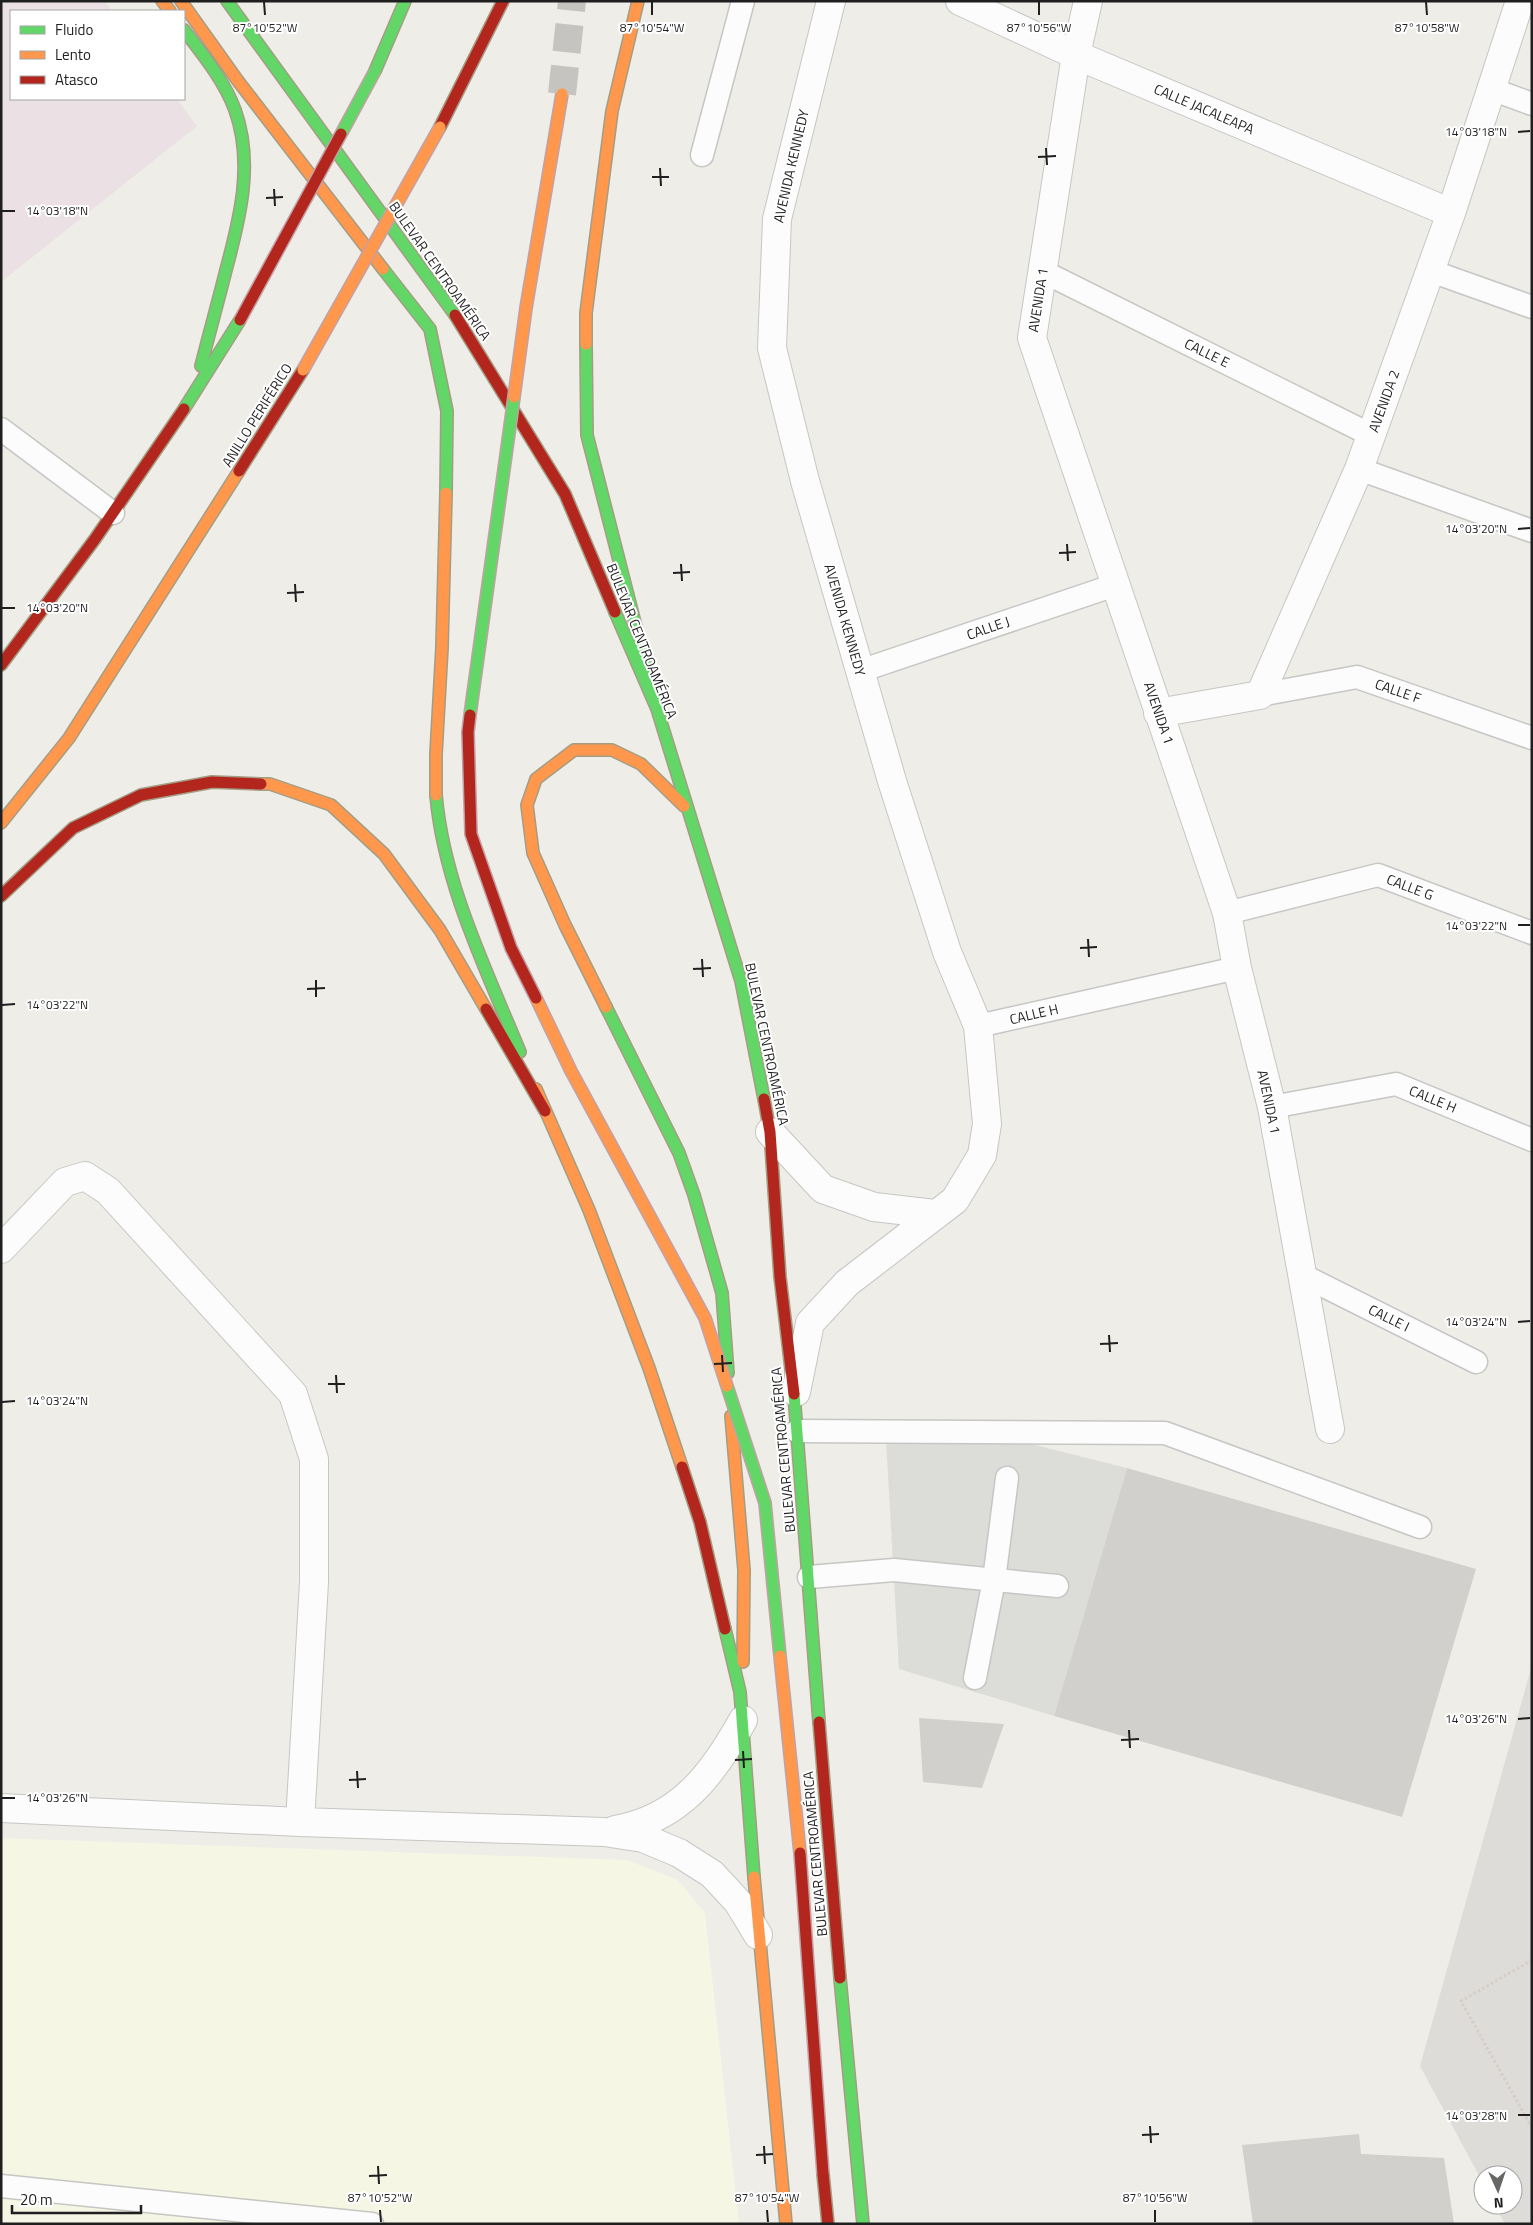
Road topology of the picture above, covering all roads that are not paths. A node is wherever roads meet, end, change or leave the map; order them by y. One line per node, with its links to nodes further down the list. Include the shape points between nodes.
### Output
1 (181, 1): 42 (main road, via 238,81 430,329 447,411 440,680 435,741 437,810 465,916)
2 (227, 1): 31 (main road, BULEVAR CENTROAMÉRICA, via 450,307 565,494)
3 (405, 1): 21 (main road, bridge, via 375,71 240,320)
4 (503, 1): 35 (main road, ANILLO PERIFÉRICO, bridge, via 440,127 303,370 69,738)
5 (638, 1): 31 (main road, via 612,111 586,313 587,435)
6 (743, 1): 16 (lane)
7 (832, 1): 29 (street, AVENIDA KENNEDY, via 777,219 772,348 805,482)
8 (960, 1): 12 (street, CALLE JACALEAPA)
9 (1088, 1): 12 (street, AVENIDA 1)
10 (1520, 1): 13 (street, AVENIDA 2)
11 (185, 31): 21 (main road, via 216,72 235,109 243,138 246,179 241,213)
12 (1076, 55): 17 (street, CALLE JACALEAPA); 18 (street, AVENIDA 1)
13 (1491, 88): 15 (lane); 17 (street, AVENIDA 2)
14 (562, 94): 67 (main road, bridge, via 526,308 468,732 471,834 511,948 571,1071 705,1318 765,1503 803,1888)
15 (1532, 104)
16 (702, 155)
17 (1451, 213): 19 (street, AVENIDA 2)
18 (1042, 271): 23 (lane, CALLE E); 27 (street, AVENIDA 1, via 1032,338)
19 (1430, 271): 20 (lane); 23 (street, AVENIDA 2)
20 (1532, 307)
21 (192, 397): 25 (main road)
22 (1, 429): 25 (lane)
23 (1372, 435): 24 (street, AVENIDA 2)
24 (1359, 469): 26 (lane); 30 (street, AVENIDA 2)
25 (113, 513): 28 (main road)
26 (1532, 531)
27 (1115, 585): 29 (lane, CALLE J); 32 (street, AVENIDA 1)
28 (1, 665)
29 (860, 671): 40 (street, AVENIDA KENNEDY, via 947,952)
30 (1260, 695): 32 (street); 33 (lane, CALLE F, via 1357,677)
31 (657, 709): 34 (main road, BULEVAR CENTROAMÉRICA)
32 (1158, 713): 37 (street, AVENIDA 1)
33 (1532, 738)
34 (686, 809): 43 (main road, BULEVAR CENTROAMÉRICA, via 741,981); 58 (main road, via 641,764 612,750 574,750 536,779 527,805 533,853 565,925 679,1153 722,1293 744,1570)
35 (1, 823)
36 (1, 896): 42 (main road, via 73,828 141,795 212,782 270,784 332,806 384,854 440,930)
37 (1227, 913): 38 (lane, CALLE G, via 1378,875); 39 (street, AVENIDA 1)
38 (1532, 933)
39 (1237, 968): 40 (lane, CALLE H); 41 (street, AVENIDA 1)
40 (978, 1026): 45 (street, AVENIDA KENNEDY, via 987,1124 982,1156 955,1200)
41 (1272, 1108): 44 (lane, CALLE H, via 1396,1084); 47 (street, AVENIDA 1)
42 (545, 1111): 58 (main road, via 589,1210 652,1377 700,1522)
43 (770, 1132): 45 (street, via 823,1189 874,1207); 49 (main road, BULEVAR CENTROAMÉRICA, via 780,1278)
44 (1532, 1140)
45 (935, 1214): 49 (street, AVENIDA KENNEDY, via 847,1282 810,1323)
46 (1, 1249): 61 (street, via 65,1182 85,1176 108,1191 293,1394 314,1459 314,1582)
47 (1302, 1275): 48 (lane, CALLE I); 50 (street, AVENIDA 1)
48 (1476, 1362)
49 (795, 1400): 51 (main road, BULEVAR CENTROAMÉRICA)
50 (1330, 1429)
51 (797, 1431): 53 (lane, via 1164,1433); 54 (main road, BULEVAR CENTROAMÉRICA)
52 (1007, 1478): 55 (lane)
53 (1420, 1527)
54 (809, 1577): 55 (lane, via 894,1570); 68 (main road, BULEVAR CENTROAMÉRICA, via 828,1845)
55 (994, 1580): 56 (lane); 57 (lane)
56 (1057, 1586)
57 (974, 1678)
58 (740, 1692): 59 (main road)
59 (742, 1720): 62 (street, via 725,1751 687,1798 662,1815 634,1827); 63 (main road)
60 (1, 1808): 61 (street)
61 (300, 1822): 62 (street)
62 (604, 1832): 63 (street, via 643,1838 679,1852 712,1874 738,1902)
63 (758, 1935): 66 (main road)
64 (1, 2186): 65 (lane)
65 (372, 2224)
66 (786, 2224)
67 (828, 2224)
68 (863, 2224)

